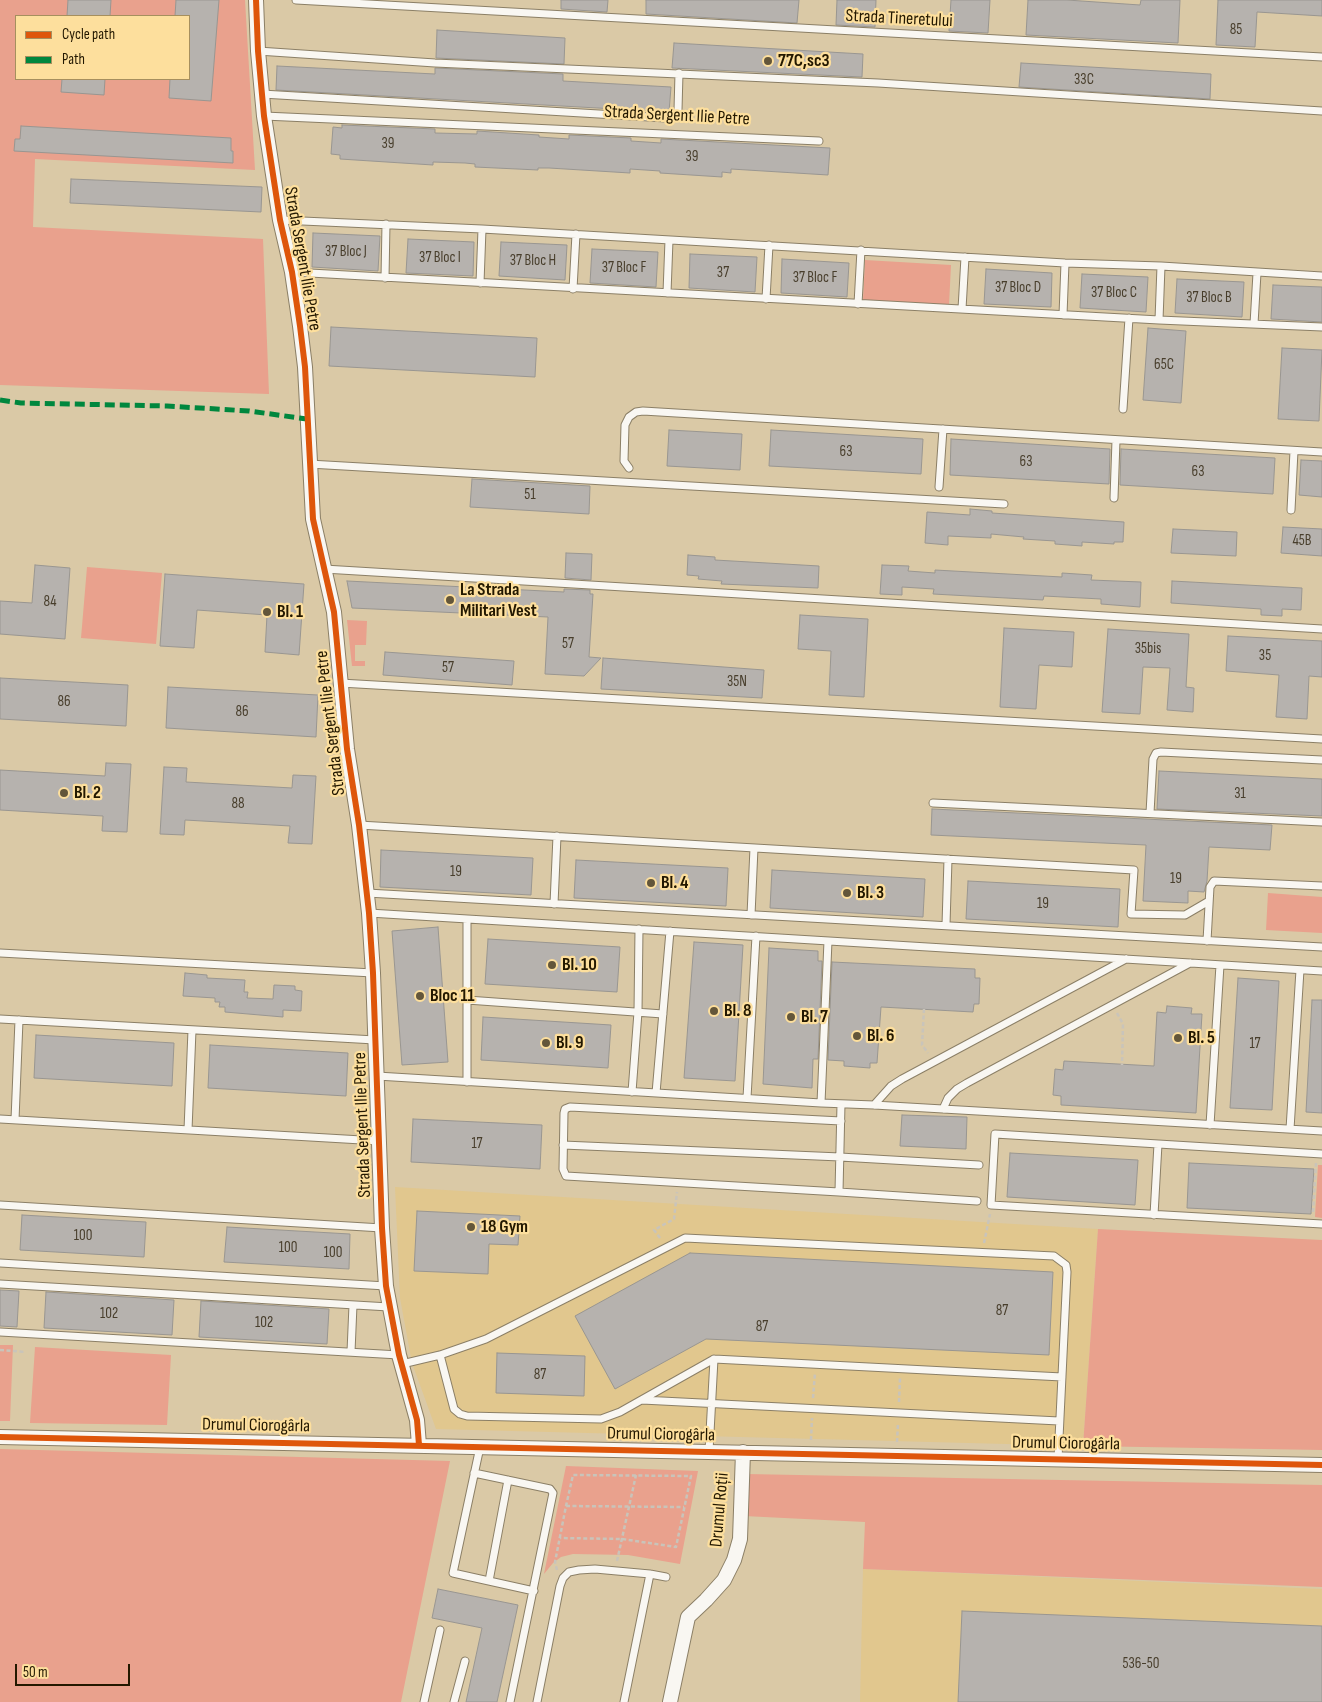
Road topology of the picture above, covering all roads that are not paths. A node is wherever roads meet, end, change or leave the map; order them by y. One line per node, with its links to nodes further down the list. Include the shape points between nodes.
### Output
1 (256, 0): 3 (street, Strada Sergent Ilie Petre)
2 (296, 0): 4 (lane, Strada Tineretului)
3 (258, 51): 5 (lane); 6 (street, Strada Sergent Ilie Petre)
4 (1322, 57)
5 (679, 73): 6 (lane, via 678,110 675,116 666,118); 7 (lane)
6 (262, 94): 8 (street, Strada Sergent Ilie Petre)
7 (1322, 111)
8 (264, 116): 9 (lane, Strada Sergent Ilie Petre); 10 (street, Strada Sergent Ilie Petre)
9 (820, 141)
10 (280, 220): 11 (lane); 20 (street, Strada Sergent Ilie Petre)
11 (386, 224): 12 (lane); 23 (lane)
12 (482, 229): 13 (lane); 24 (lane)
13 (576, 234): 14 (lane); 25 (lane)
14 (669, 240): 15 (lane); 26 (lane)
15 (769, 245): 16 (lane); 27 (lane)
16 (861, 250): 17 (lane); 28 (lane)
17 (965, 257): 18 (lane); 29 (lane)
18 (1065, 263): 19 (lane); 30 (lane)
19 (1161, 266): 21 (lane); 32 (lane)
20 (292, 272): 23 (lane); 40 (street, Strada Sergent Ilie Petre, via 305,367)
21 (1257, 273): 22 (lane); 33 (lane)
22 (1322, 276)
23 (385, 278): 24 (lane)
24 (480, 283): 25 (lane)
25 (574, 289): 26 (lane)
26 (667, 293): 27 (lane)
27 (766, 299): 28 (lane)
28 (858, 304): 29 (lane)
29 (962, 309): 30 (lane)
30 (1063, 314): 31 (lane)
31 (1129, 318): 32 (lane); 35 (lane)
32 (1158, 320): 33 (lane)
33 (1254, 324): 34 (lane)
34 (1322, 327)
35 (1123, 409)
36 (943, 429): 37 (lane); 41 (lane, via 643,411 636,412 625,425 624,461); 42 (lane)
37 (1116, 440): 38 (lane); 43 (lane)
38 (1294, 451): 39 (lane); 45 (lane)
39 (1322, 452)
40 (308, 464): 44 (lane); 46 (street, Strada Sergent Ilie Petre, via 312,519)
41 (629, 468)
42 (939, 487)
43 (1114, 498)
44 (1004, 504)
45 (1291, 510)
46 (324, 569): 47 (lane); 48 (street, Strada Sergent Ilie Petre, via 334,612)
47 (1322, 629)
48 (340, 683): 49 (lane); 54 (street, Strada Sergent Ilie Petre)
49 (1322, 739)
50 (1322, 760): 52 (lane, via 1156,753)
51 (933, 803): 52 (lane)
52 (1150, 814): 53 (lane)
53 (1322, 822)
54 (359, 825): 55 (lane); 59 (street, Strada Sergent Ilie Petre)
55 (557, 836): 56 (lane); 61 (lane)
56 (754, 848): 57 (lane); 63 (lane)
57 (948, 859): 60 (lane, via 1134,870 1131,914 1184,915); 65 (lane)
58 (1322, 886): 60 (lane, via 1214,881)
59 (367, 893): 61 (lane); 62 (street, Strada Sergent Ilie Petre)
60 (1209, 901): 70 (lane)
61 (554, 904): 63 (lane)
62 (369, 912): 64 (lane); 78 (street, Strada Sergent Ilie Petre)
63 (750, 915): 65 (lane)
64 (467, 919): 66 (lane); 79 (lane)
65 (946, 926): 70 (lane)
66 (639, 929): 67 (lane); 80 (lane)
67 (670, 931): 68 (lane); 81 (lane)
68 (756, 936): 69 (lane); 90 (lane)
69 (828, 941): 73 (lane); 91 (lane)
70 (1207, 941): 71 (lane)
71 (1322, 947)
72 (0, 953): 78 (lane)
73 (1126, 959): 74 (lane); 93 (lane, via 891,1086)
74 (1190, 963): 75 (lane); 94 (lane, via 967,1083 948,1098)
75 (1220, 965): 76 (lane); 98 (lane)
76 (1300, 970): 77 (lane); 99 (lane)
77 (1322, 971)
78 (373, 973): 85 (street, Strada Sergent Ilie Petre)
79 (467, 1000): 80 (lane); 87 (lane)
80 (638, 1012): 81 (lane); 88 (lane)
81 (664, 1014): 89 (lane)
82 (0, 1020): 83 (lane)
83 (19, 1020): 84 (lane); 96 (lane)
84 (192, 1030): 85 (lane); 100 (lane)
85 (375, 1040): 86 (street, Strada Sergent Ilie Petre)
86 (377, 1076): 87 (lane); 102 (street, Strada Sergent Ilie Petre)
87 (467, 1082): 88 (lane)
88 (632, 1092): 89 (lane)
89 (656, 1093): 90 (lane)
90 (747, 1098): 91 (lane)
91 (821, 1103): 92 (lane)
92 (842, 1104): 93 (lane); 97 (lane)
93 (874, 1105): 94 (lane)
94 (943, 1109): 98 (lane)
95 (0, 1119): 96 (lane)
96 (15, 1120): 100 (lane)
97 (841, 1120): 104 (lane, via 570,1107 564,1113); 106 (lane)
98 (1210, 1125): 99 (lane)
99 (1290, 1129): 101 (lane)
100 (188, 1130): 102 (lane)
101 (1322, 1131)
102 (379, 1141): 113 (street, Strada Sergent Ilie Petre)
103 (1158, 1144): 105 (lane); 111 (lane); 111 (lane, via 995,1134 991,1205)
104 (563, 1145): 106 (lane); 108 (lane, via 566,1176)
105 (1319, 1153)
106 (840, 1157): 107 (lane); 108 (lane)
107 (980, 1165)
108 (839, 1192): 109 (lane)
109 (977, 1201)
110 (0, 1206): 113 (lane)
111 (1154, 1215): 112 (lane)
112 (1322, 1224)
113 (382, 1228): 116 (street, Strada Sergent Ilie Petre)
114 (0, 1263): 116 (lane)
115 (0, 1284): 117 (lane)
116 (386, 1286): 118 (street, Strada Sergent Ilie Petre)
117 (353, 1305): 118 (lane); 120 (lane)
118 (389, 1307): 123 (street, Strada Sergent Ilie Petre)
119 (0, 1332): 120 (lane)
120 (351, 1352): 123 (lane)
121 (440, 1355): 123 (lane); 124 (lane, via 486,1339 678,1240 691,1237 1054,1256 1066,1265 1067,1272); 125 (lane, via 454,1409 467,1416 601,1419)
122 (714, 1359): 124 (lane); 125 (lane); 126 (lane)
123 (400, 1360): 129 (street, Strada Sergent Ilie Petre, via 417,1420)
124 (1062, 1377): 127 (lane)
125 (642, 1400): 126 (lane)
126 (712, 1403): 127 (lane); 131 (lane)
127 (1060, 1421): 133 (lane)
128 (0, 1436): 129 (street, Drumul Ciorogârla)
129 (419, 1444): 130 (street, Drumul Ciorogârla)
130 (480, 1447): 131 (street, Drumul Ciorogârla); 135 (lane)
131 (709, 1451): 132 (street, Drumul Ciorogârla)
132 (743, 1452): 133 (street, Drumul Ciorogârla); 148 (street, Drumul Roții, via 740,1539 734,1560 724,1580 688,1617)
133 (1058, 1459): 134 (street, Drumul Ciorogârla)
134 (1322, 1465)
135 (474, 1473): 136 (lane); 139 (lane, via 453,1573)
136 (508, 1480): 139 (lane); 140 (lane, via 550,1489 554,1493)
137 (650, 1574): 138 (lane); 146 (lane, via 595,1569 569,1572 563,1578); 147 (lane)
138 (666, 1577)
139 (489, 1581): 140 (lane)
140 (534, 1591): 145 (lane)
141 (440, 1630): 143 (lane)
142 (465, 1661): 144 (lane)
143 (424, 1702)
144 (454, 1702)
145 (510, 1702)
146 (537, 1702)
147 (624, 1702)
148 (670, 1702)

